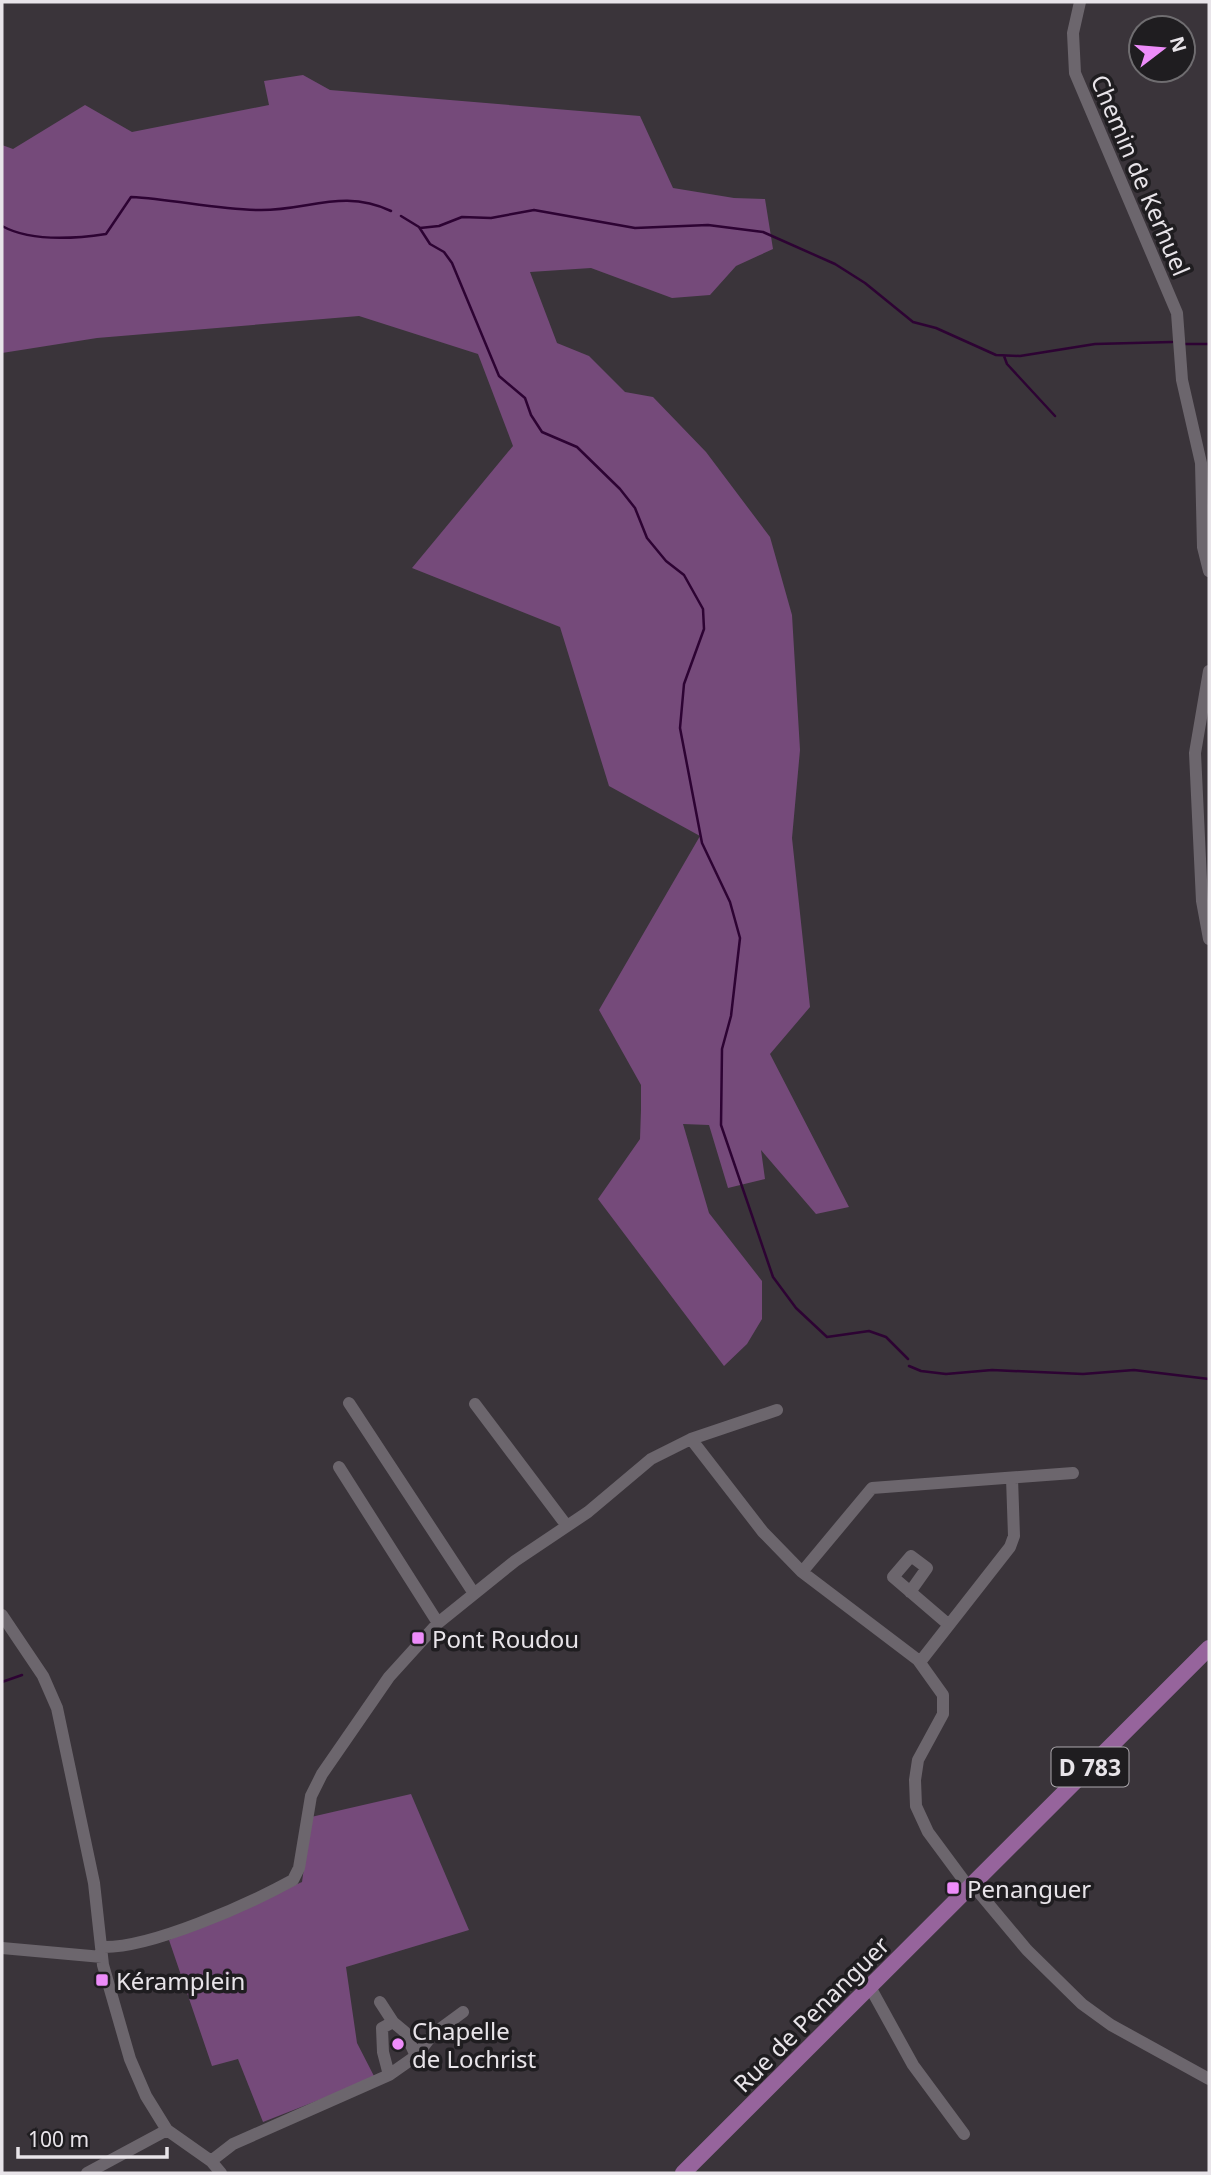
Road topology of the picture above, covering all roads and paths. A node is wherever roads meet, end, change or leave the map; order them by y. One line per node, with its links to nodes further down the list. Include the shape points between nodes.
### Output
1 (1080, 2): 2 (street, Chemin de Kerhuel, via 1073,33 1075,73 1177,313 1182,380 1200,463 1203,547)
2 (1209, 571)
3 (1209, 671): 4 (street, via 1195,752 1202,901)
4 (1209, 939)
5 (349, 1403): 14 (street)
6 (475, 1404): 12 (street)
7 (777, 1410): 8 (street)
8 (691, 1439): 12 (street, via 651,1459); 13 (street, via 764,1532)
9 (339, 1467): 17 (street)
10 (1073, 1473): 11 (street)
11 (1012, 1478): 13 (street, via 873,1488); 18 (street, via 1014,1536 1010,1547)
12 (567, 1526): 14 (street)
13 (802, 1572): 20 (street)
14 (473, 1592): 17 (street)
15 (910, 1592): 18 (street)
16 (2, 1615): 23 (street, via 43,1676 57,1708 92,1871)
17 (438, 1623): 23 (street, via 389,1677 322,1774 311,1796 293,1880 169,1933)
18 (949, 1625): 20 (street)
19 (1209, 1648): 21 (main road, D 783)
20 (920, 1662): 21 (street, via 943,1695 943,1714 918,1760 916,1806 928,1832)
21 (972, 1886): 24 (main road, Rue de Penanguer / D 783); 30 (street, via 1082,2004)
22 (2, 1948): 23 (street)
23 (102, 1952): 31 (street, via 130,2059)
24 (870, 1987): 32 (street, via 913,2065); 36 (main road, Rue de Penanguer / D 783)
25 (380, 2002): 27 (street)
26 (463, 2012): 28 (street, via 433,2034)
27 (393, 2022): 28 (street, via 405,2032); 29 (street, via 382,2028)
28 (416, 2056): 29 (street)
29 (388, 2075): 33 (street, via 233,2144)
30 (1209, 2079)
31 (167, 2130): 33 (street); 34 (street)
32 (964, 2134)
33 (211, 2161): 35 (street)
34 (87, 2173)
35 (221, 2173)
36 (683, 2173)

